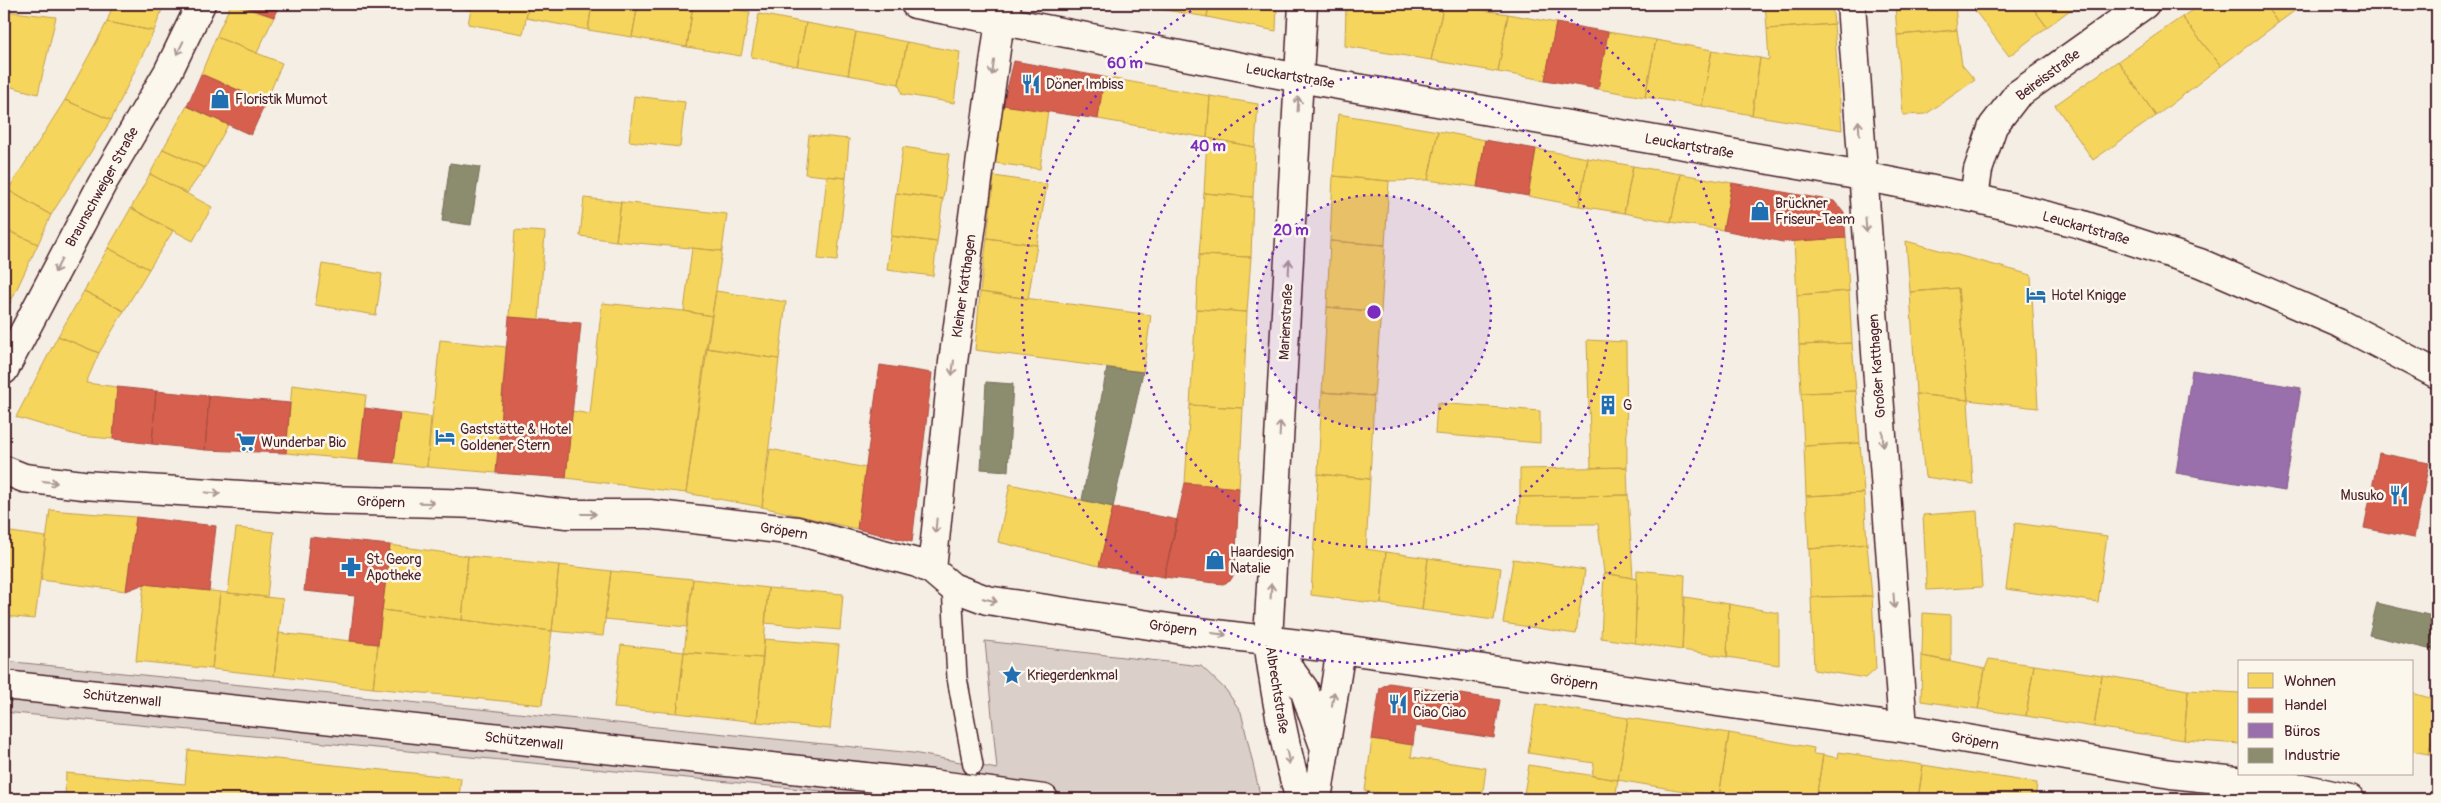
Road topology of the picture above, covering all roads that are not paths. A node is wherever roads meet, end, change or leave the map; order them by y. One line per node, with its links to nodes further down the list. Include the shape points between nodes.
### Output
1 (201, 4): 10 (street, Braunschweiger Straße, one-way to 10, via 168,72 102,184)
2 (915, 4): 6 (street, Leuckartstraße)
3 (1303, 4): 7 (street, Marienstraße)
4 (1851, 4): 8 (street, Großer Katthagen, one-way to 4)
5 (2145, 4): 9 (street, Beireisstraße, via 2017,95 1993,126 1978,170)
6 (1004, 12): 7 (street, Leuckartstraße); 13 (street, Kleiner Katthagen, one-way to 13, via 954,362)
7 (1299, 78): 8 (street, Leuckartstraße); 14 (street, Marienstraße, one-way to 7)
8 (1862, 176): 9 (street, Leuckartstraße); 17 (street, Großer Katthagen, one-way to 17)
9 (1974, 198): 11 (street, Leuckartstraße, via 2077,224 2200,262 2339,323)
10 (4, 370)
11 (2437, 374)
12 (4, 470): 13 (street, Gröpern, one-way to 13, via 24,478 84,485 323,500 481,504 567,514 650,514 796,531 917,564)
13 (942, 578): 14 (street, Gröpern, one-way to 14, via 987,600); 19 (lane)
14 (1268, 640): 15 (street, Gröpern); 18 (street, Albrechtstraße, via 1304,689); 21 (street, Albrechtstraße, one-way to 21, via 1274,691)
15 (1341, 649): 17 (street, Gröpern); 18 (street, Albrechtstraße, one-way to 15)
16 (4, 685): 20 (street, Schützenwall, via 922,783)
17 (1903, 728): 23 (street, Gröpern, via 2171,774 2302,788)
18 (1325, 748): 22 (street, Albrechtstraße)
19 (973, 765)
20 (1044, 799)
21 (1300, 799)
22 (1317, 799)
23 (2350, 799)

